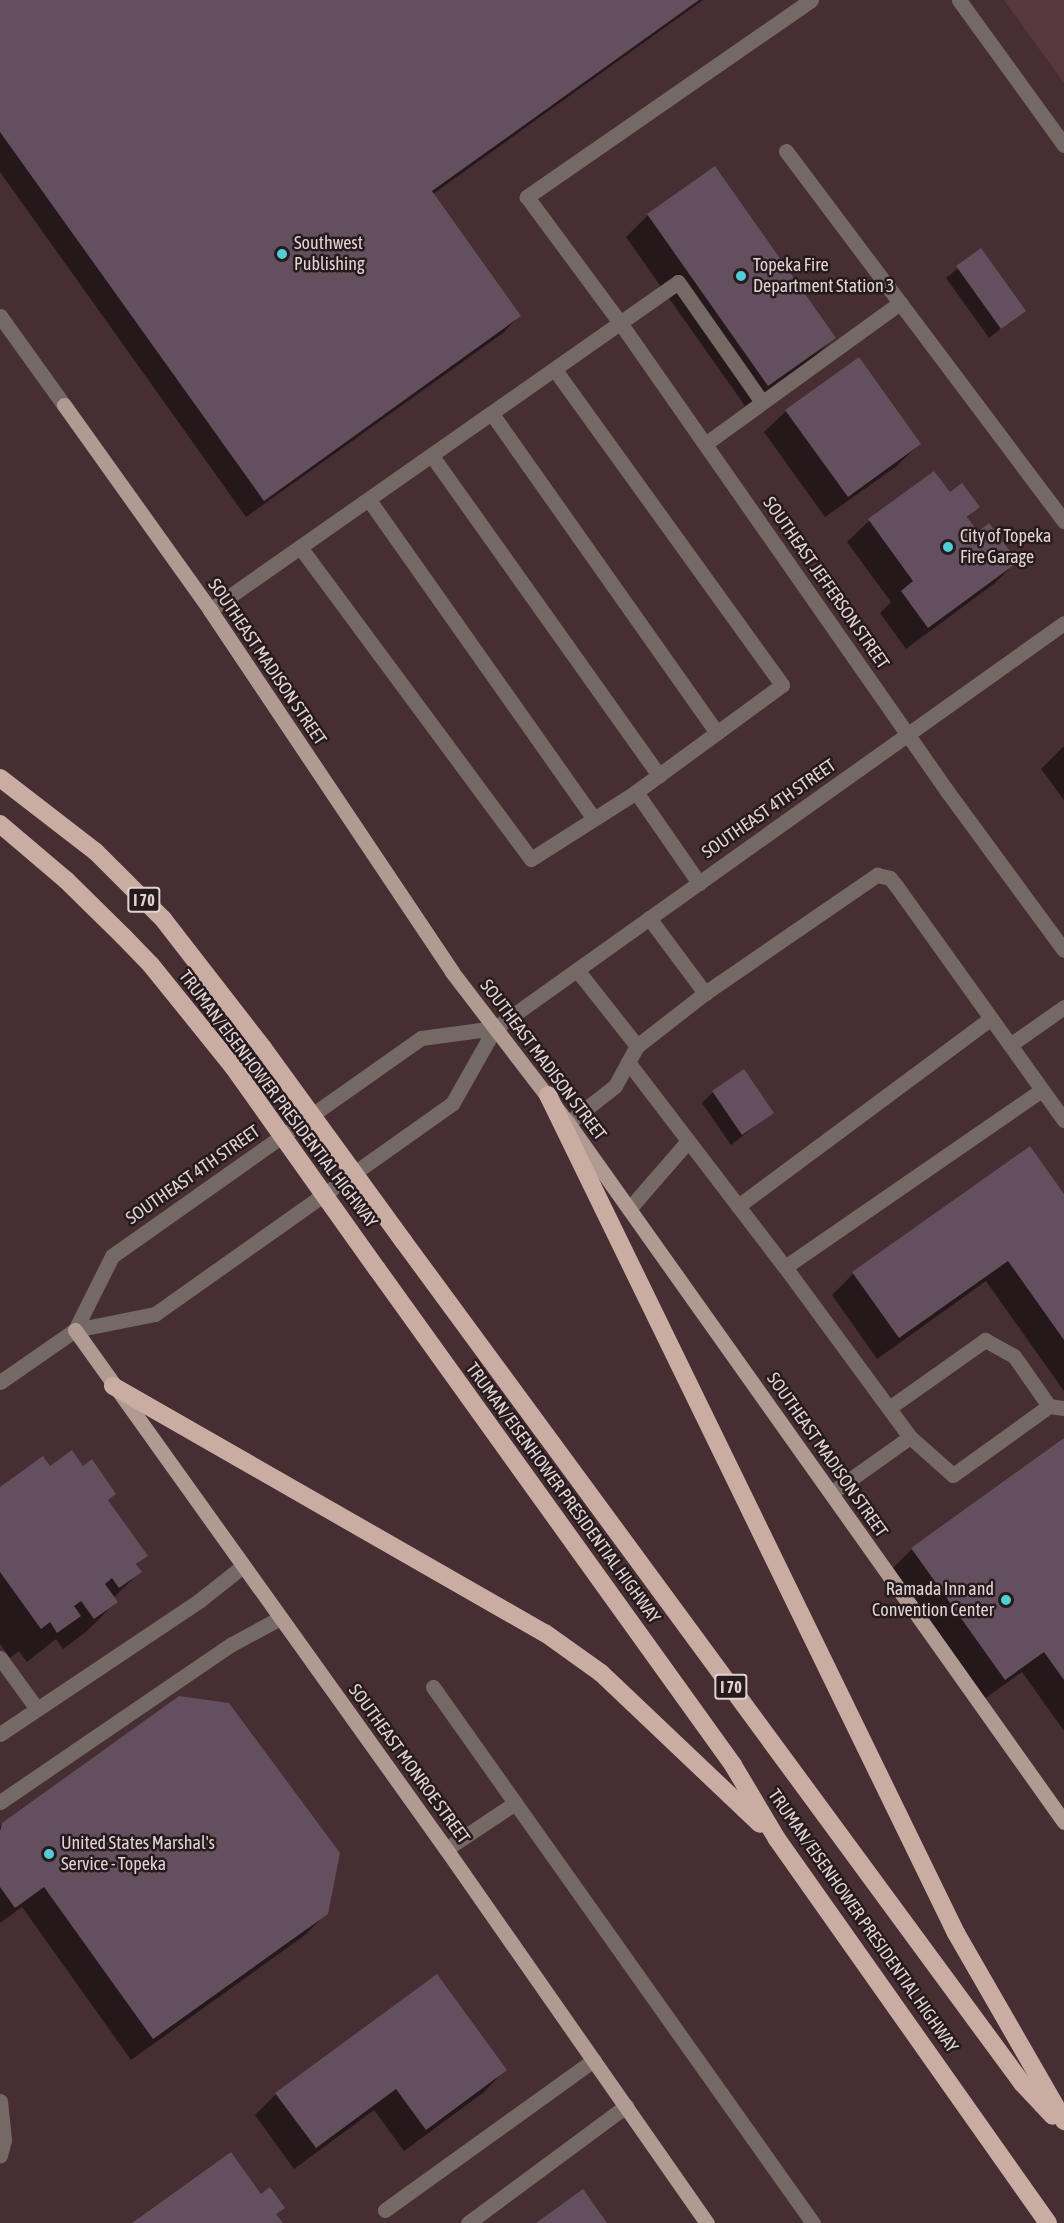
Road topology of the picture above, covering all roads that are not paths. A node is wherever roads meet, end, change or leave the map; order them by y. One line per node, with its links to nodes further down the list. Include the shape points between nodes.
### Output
1 (811, 0): 7 (street, SOUTHEAST JEFFERSON STREET, via 527,197)
2 (960, 0): 3 (street)
3 (1064, 145)
4 (786, 151): 5 (street)
5 (900, 303): 9 (street); 15 (street)
6 (0, 316): 10 (street, SOUTHEAST MADISON STREET)
7 (621, 324): 8 (street); 9 (street, via 678,282); 12 (street, SOUTHEAST JEFFERSON STREET)
8 (555, 370): 11 (street); 19 (street, via 782,685)
9 (762, 402): 12 (street)
10 (64, 405): 17 (main road, SOUTHEAST MADISON STREET)
11 (492, 414): 13 (street); 19 (street)
12 (705, 444): 20 (street, SOUTHEAST JEFFERSON STREET)
13 (432, 456): 14 (street); 21 (street)
14 (369, 500): 16 (street); 24 (street)
15 (1064, 520)
16 (300, 547): 17 (street); 24 (street, via 531,859)
17 (210, 610): 33 (main road, SOUTHEAST MADISON STREET, via 452,972)
18 (1064, 622): 20 (street, SOUTHEAST 4TH STREET)
19 (717, 733): 21 (street)
20 (908, 734): 26 (street, SOUTHEAST 4TH STREET); 28 (street, SOUTHEAST JEFFERSON STREET)
21 (659, 776): 23 (street)
22 (0, 778): 67 (highway, TRUMAN/EISENHOWER PRESIDENTIAL HIGHWAY / I 70, bridge, via 96,852 163,919 263,1047 1022,2083)
23 (636, 792): 24 (street); 26 (street)
24 (594, 819)
25 (0, 824): 61 (highway, TRUMAN/EISENHOWER PRESIDENTIAL HIGHWAY / I 70, bridge, via 66,880 151,964 234,1068 733,1765)
26 (699, 883): 27 (street, SOUTHEAST 4TH STREET)
27 (649, 918): 29 (street, SOUTHEAST 4TH STREET); 30 (street)
28 (1064, 950)
29 (577, 970): 33 (street, SOUTHEAST 4TH STREET); 35 (street)
30 (705, 993): 32 (street, via 877,875 890,878); 35 (street)
31 (1064, 1007): 34 (street)
32 (991, 1018): 34 (street); 42 (street)
33 (495, 1028): 38 (main road, SOUTHEAST MADISON STREET); 45 (street, SOUTHEAST 4TH STREET, via 452,1104 155,1314); 45 (street, SOUTHEAST 4TH STREET, via 421,1038 112,1256)
34 (1010, 1045): 37 (street)
35 (637, 1046): 36 (street)
36 (628, 1062): 40 (street, via 615,1086); 41 (street)
37 (1042, 1089): 39 (street); 44 (street)
38 (548, 1095): 40 (main road, SOUTHEAST MADISON STREET); 66 (highway, via 956,1933)
39 (1064, 1120)
40 (568, 1123): 43 (main road, SOUTHEAST MADISON STREET)
41 (688, 1141): 42 (street); 43 (street)
42 (738, 1206): 44 (street)
43 (629, 1209): 51 (main road, SOUTHEAST MADISON STREET)
44 (785, 1267): 49 (street)
45 (75, 1330): 46 (street, SOUTHEAST 4TH STREET); 47 (main road, SOUTHEAST MONROE STREET)
46 (0, 1382)
47 (113, 1386): 52 (main road, SOUTHEAST MONROE STREET); 61 (highway, via 545,1633 601,1673)
48 (1057, 1407): 49 (street, via 1014,1356 986,1340); 50 (street, via 953,1475)
49 (889, 1408): 50 (street)
50 (910, 1437): 51 (street)
51 (831, 1493): 60 (main road, SOUTHEAST MADISON STREET)
52 (243, 1566): 53 (main road, SOUTHEAST MONROE STREET); 56 (street, via 200,1600)
53 (280, 1618): 58 (street, via 232,1644); 62 (main road, SOUTHEAST MONROE STREET)
54 (0, 1658): 56 (street)
55 (433, 1687): 59 (street)
56 (37, 1709): 57 (street)
57 (0, 1734)
58 (0, 1802)
59 (515, 1803): 62 (street); 72 (street)
60 (1064, 1822)
61 (777, 1839): 73 (highway, TRUMAN/EISENHOWER PRESIDENTIAL HIGHWAY / I 70)
62 (446, 1849): 63 (main road, SOUTHEAST MONROE STREET)
63 (594, 2060): 65 (main road, SOUTHEAST MONROE STREET); 69 (street)
64 (0, 2101): 68 (street)
65 (626, 2106): 70 (street); 71 (main road, SOUTHEAST MONROE STREET)
66 (1064, 2121)
67 (1064, 2128)
68 (1, 2152)
69 (385, 2210)
70 (468, 2223)
71 (707, 2223)
72 (813, 2223)
73 (1048, 2223)

